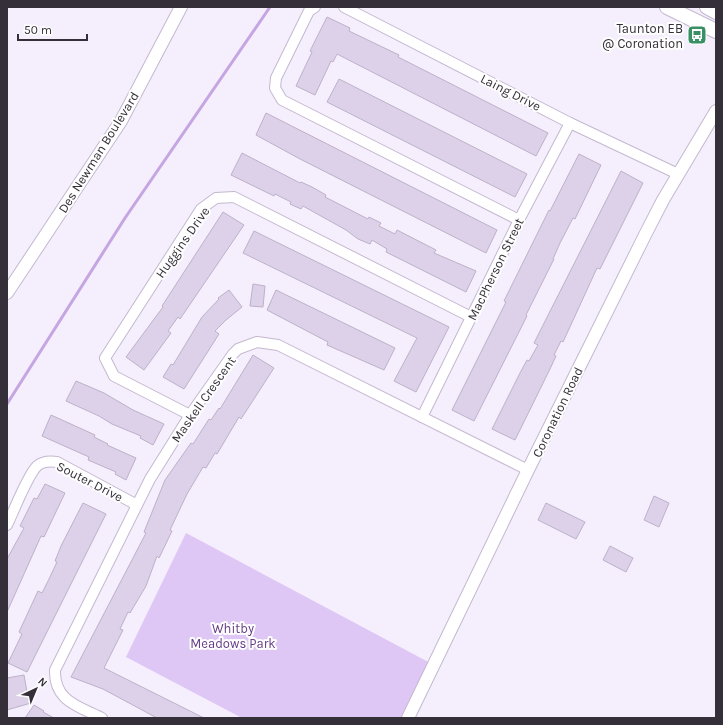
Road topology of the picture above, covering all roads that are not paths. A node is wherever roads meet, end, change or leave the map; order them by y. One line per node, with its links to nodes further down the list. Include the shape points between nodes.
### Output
1 (181, 7): 12 (street, Des Newman Boulevard, via 121,121)
2 (315, 7): 11 (street, via 309,12 276,78 276,88 282,100)
3 (344, 7): 9 (street, Laing Drive)
4 (667, 7): 7 (main road)
5 (707, 7): 6 (main road)
6 (716, 12)
7 (716, 31)
8 (716, 111): 10 (street, Coronation Road)
9 (570, 123): 10 (street, Laing Drive); 11 (street, MacPherson Street)
10 (678, 174): 16 (street, Coronation Road, via 644,235)
11 (519, 220): 13 (street, MacPherson Street)
12 (7, 293)
13 (471, 317): 14 (street, Huggins Drive, via 234,197 216,198 201,209 105,358 114,376); 15 (street, MacPherson Street)
14 (190, 415): 15 (street, Maskell Crescent, via 233,354 251,344 264,342 284,348); 17 (street, Maskell Crescent)
15 (422, 417): 16 (street, Maskell Crescent)
16 (528, 470): 20 (street, Coronation Road)
17 (137, 505): 18 (street, Souter Drive, via 57,462 48,461 33,471); 19 (street, Maskell Crescent, via 55,670 58,690 64,698)
18 (7, 525)
19 (102, 718)
20 (408, 718)

